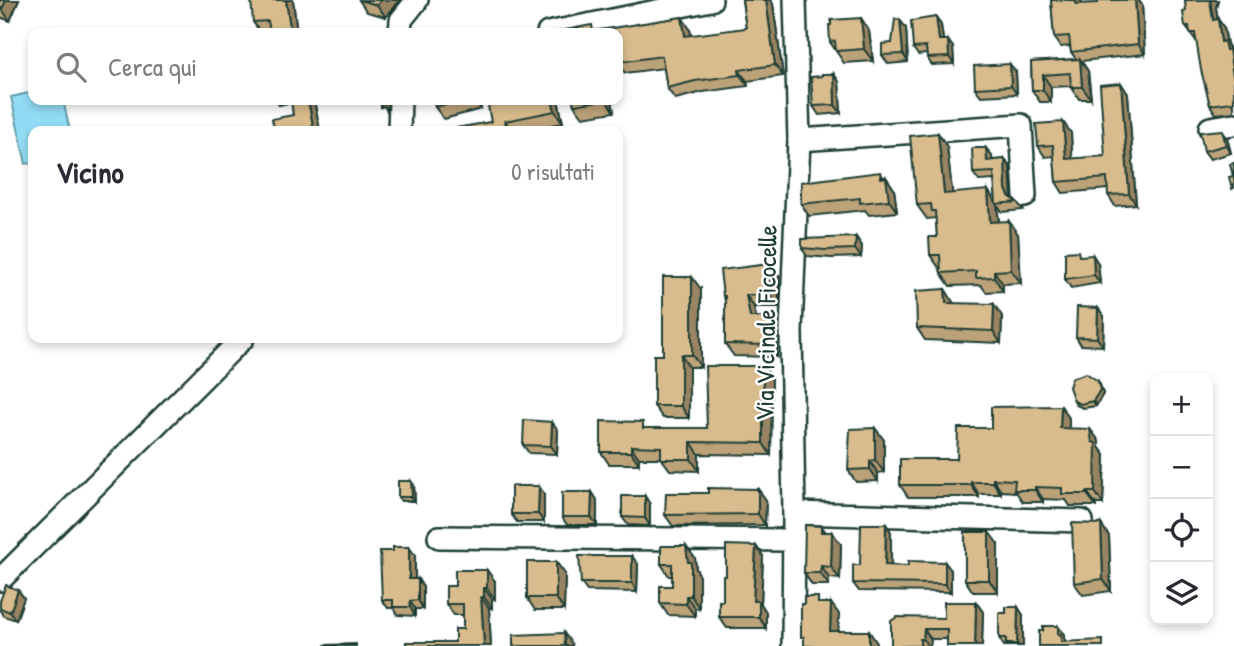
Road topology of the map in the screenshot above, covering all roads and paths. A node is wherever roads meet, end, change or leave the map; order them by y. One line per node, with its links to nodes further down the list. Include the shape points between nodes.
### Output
1 (417, 0): 4 (street, via 401,20)
2 (711, 0): 5 (street)
3 (795, 0): 10 (street, Via Vicinale Ficocelle)
4 (400, 28)
5 (573, 28)
6 (400, 105): 8 (street)
7 (1234, 124): 9 (street)
8 (399, 126)
9 (1210, 128)
10 (799, 140): 11 (street, via 1021,125); 13 (street, Via Vicinale Ficocelle, via 791,331)
11 (1024, 195)
12 (238, 343): 17 (street)
13 (794, 513): 14 (street); 16 (street, Via Vicinale Ficocelle)
14 (1082, 521)
15 (439, 537): 16 (street)
16 (793, 540): 18 (street, Via Vicinale Ficocelle)
17 (0, 580)
18 (793, 646)

